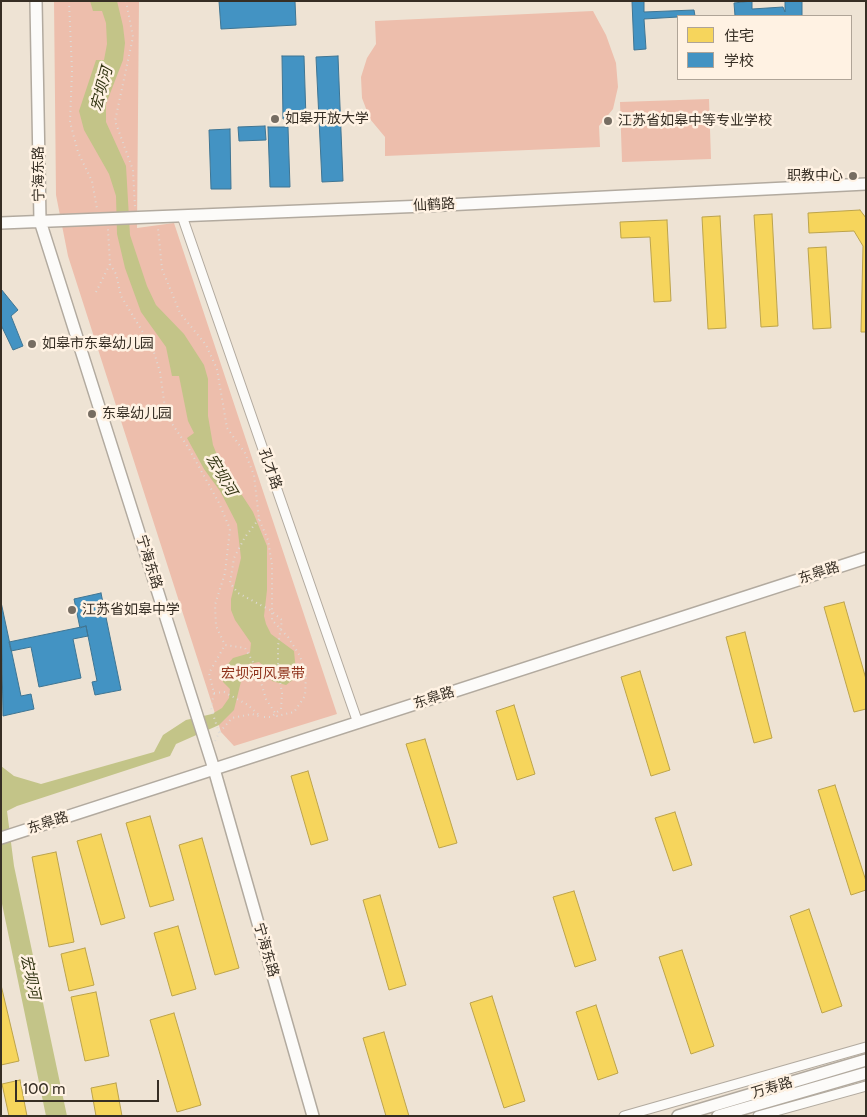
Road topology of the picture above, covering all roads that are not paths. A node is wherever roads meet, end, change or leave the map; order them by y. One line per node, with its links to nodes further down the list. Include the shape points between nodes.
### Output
1 (36, 1): 4 (street, 宁海东路)
2 (866, 184): 3 (street, 仙鹤路)
3 (182, 216): 4 (street, 仙鹤路); 7 (street, 孔才路)
4 (40, 221): 5 (street, 仙鹤路); 8 (street, 宁海东路)
5 (1, 223)
6 (866, 558): 7 (street, 东皋路)
7 (358, 723): 8 (street, 东皋路)
8 (214, 769): 9 (street, 东皋路); 14 (street, 宁海东路)
9 (1, 838)
10 (866, 1048): 15 (street)
11 (866, 1060): 16 (street, 万寿路)
12 (866, 1073): 17 (street, 万寿路)
13 (866, 1086): 18 (street)
14 (313, 1116)
15 (624, 1116)
16 (678, 1116)
17 (718, 1116)
18 (758, 1116)

